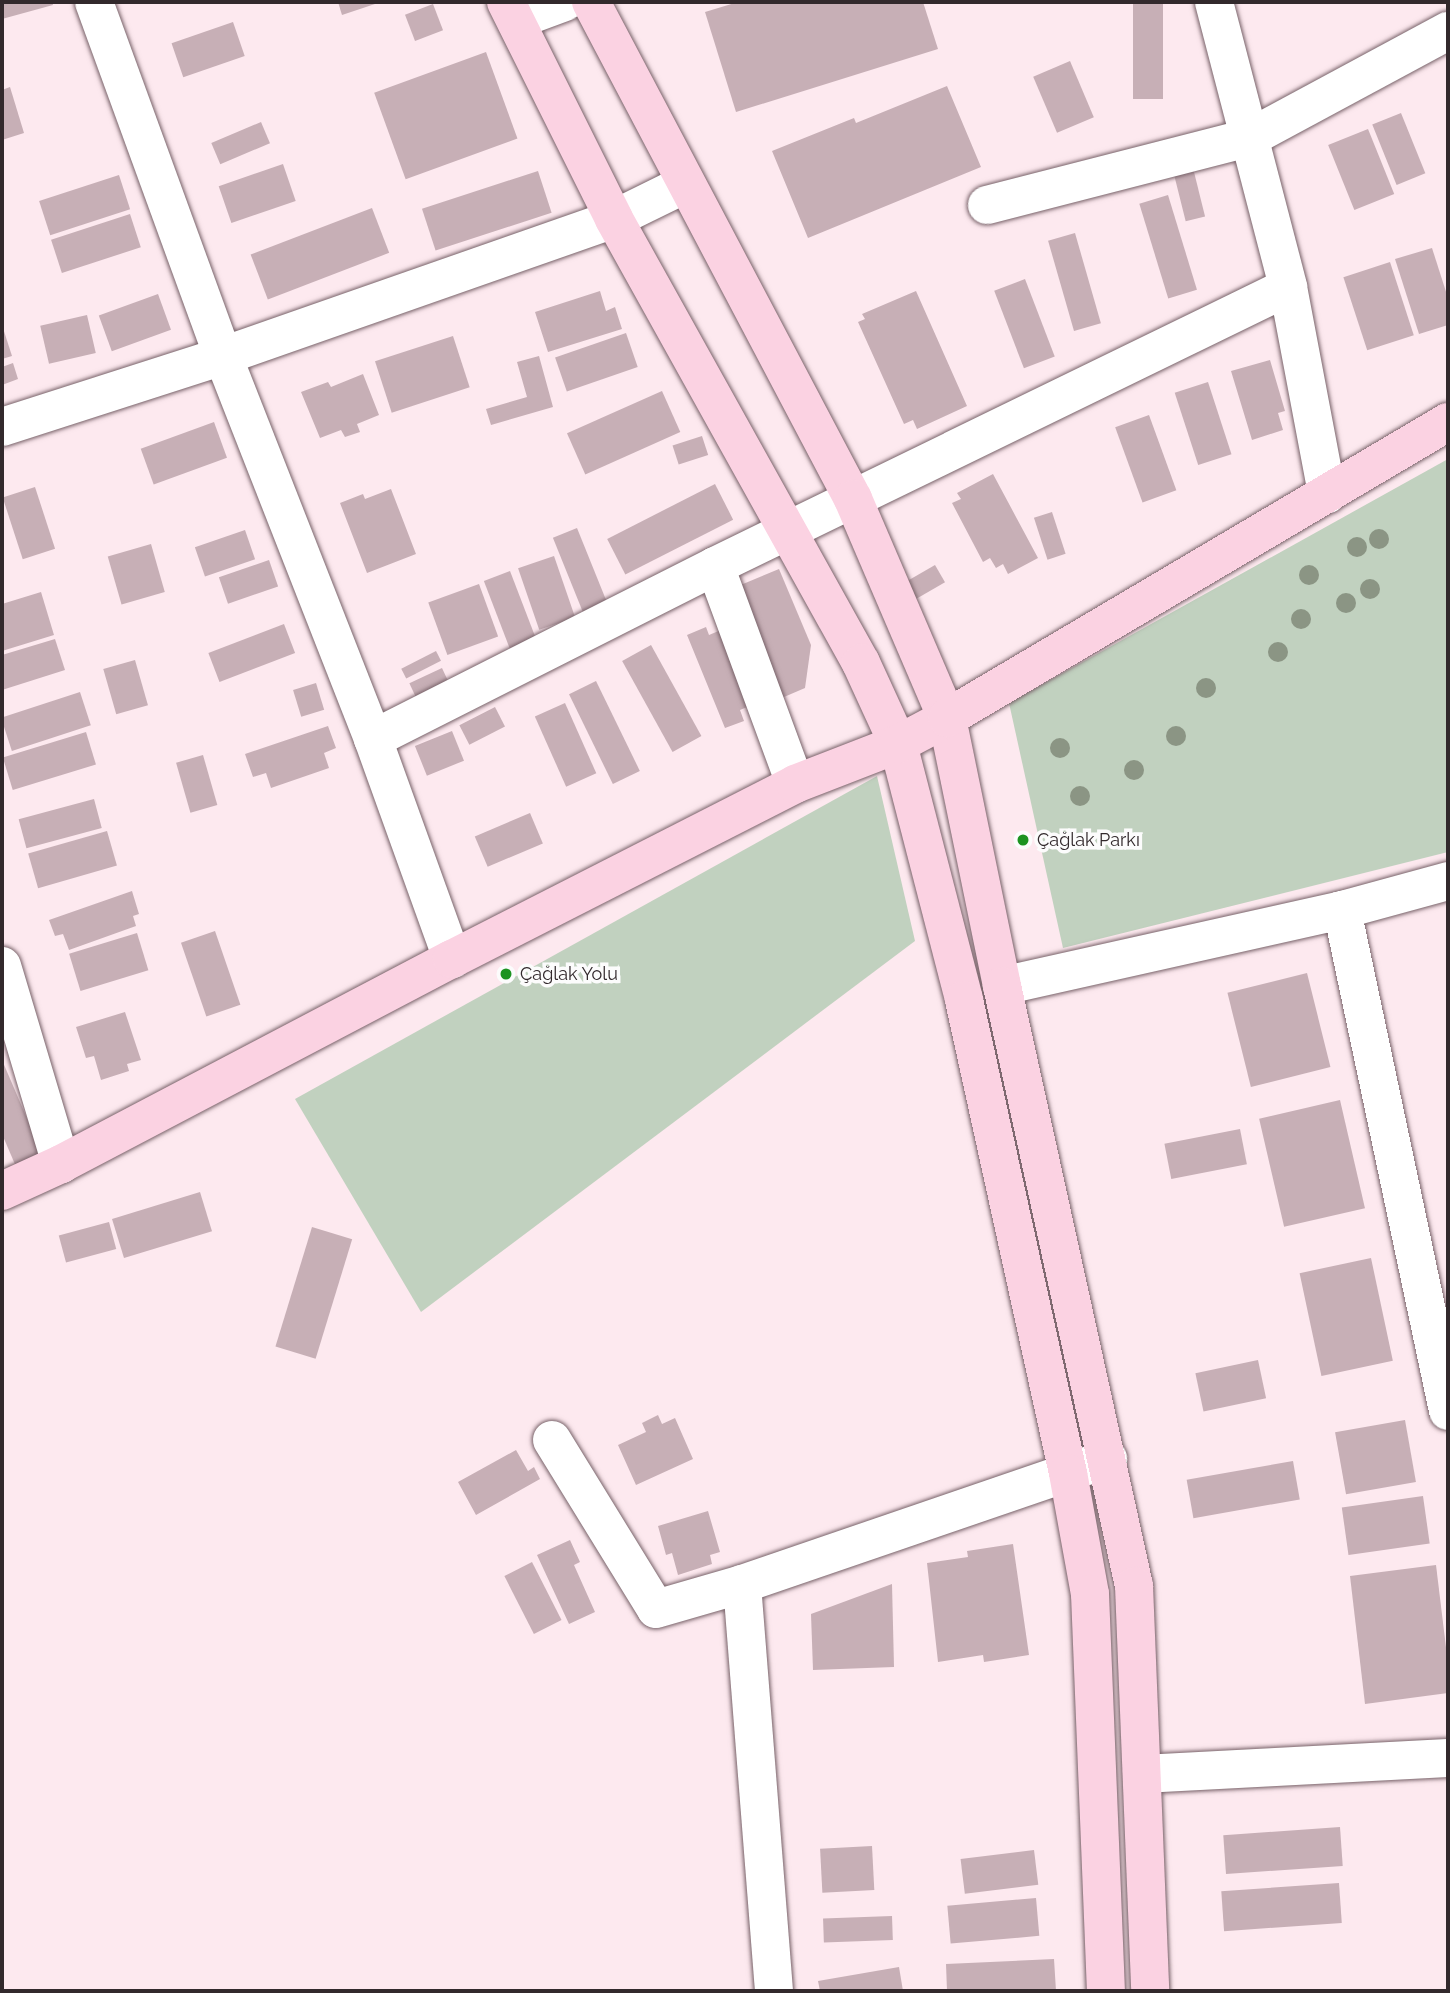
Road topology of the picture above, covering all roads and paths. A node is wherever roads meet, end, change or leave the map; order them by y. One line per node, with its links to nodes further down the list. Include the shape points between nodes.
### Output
1 (94, 2): 12 (street)
2 (565, 2): 5 (street)
3 (591, 2): 8 (street)
4 (1214, 2): 7 (street)
5 (511, 11): 10 (street)
6 (1448, 31): 7 (street)
7 (1251, 136): 9 (street); 11 (street)
8 (685, 184): 10 (street); 16 (street)
9 (987, 205)
10 (614, 219): 12 (street); 17 (street)
11 (1288, 287): 15 (street); 16 (street)
12 (223, 356): 14 (street); 20 (street)
13 (1448, 422): 15 (street)
14 (2, 427)
15 (1327, 494): 19 (street)
16 (853, 499): 17 (street); 19 (street)
17 (786, 533): 18 (street); 21 (street, via 861,663)
18 (715, 566): 20 (street); 22 (street)
19 (947, 718): 21 (street); 27 (street)
20 (373, 739): 25 (street)
21 (898, 744): 22 (street); 33 (street, via 964,1000)
22 (795, 784): 25 (street)
23 (1448, 881): 24 (street)
24 (1342, 910): 27 (street); 30 (street)
25 (452, 959): 28 (street)
26 (2, 966): 28 (street)
27 (1002, 986): 32 (street)
28 (61, 1164): 29 (street)
29 (2, 1191)
30 (1448, 1411)
31 (552, 1440): 34 (street, via 656,1609)
32 (1108, 1459): 33 (street); 36 (street, via 1134,1586)
33 (1068, 1473): 34 (street); 38 (street, via 1090,1594)
34 (742, 1584): 37 (street)
35 (1448, 1758): 36 (street)
36 (1142, 1774): 39 (street)
37 (774, 1991)
38 (1107, 1991)
39 (1150, 1991)

